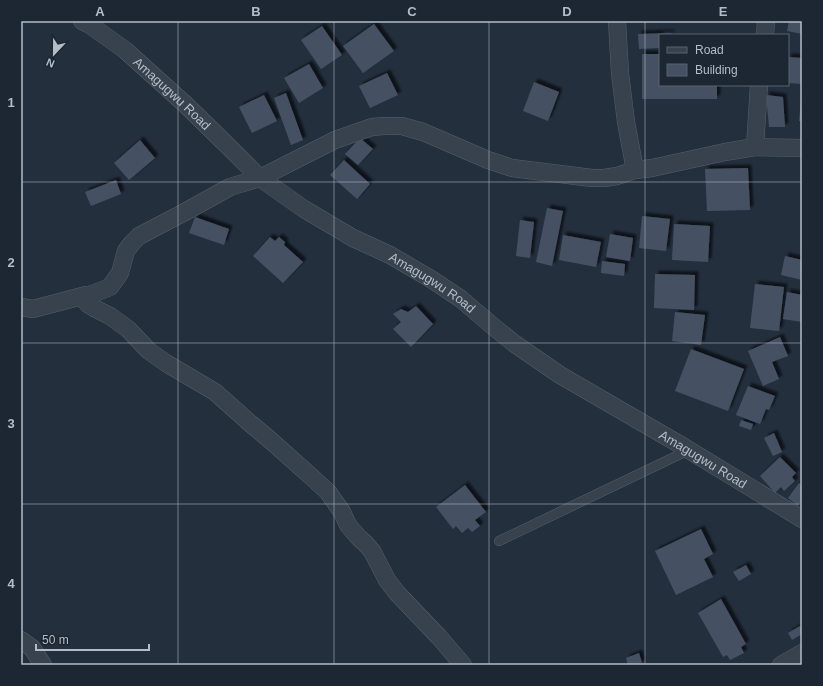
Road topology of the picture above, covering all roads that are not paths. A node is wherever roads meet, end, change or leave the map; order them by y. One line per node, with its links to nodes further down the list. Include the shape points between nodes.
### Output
1 (82, 21): 9 (street, Amagugwu Road, via 125,50)
2 (617, 21): 8 (street, via 620,73)
3 (766, 21): 4 (street)
4 (765, 34)
5 (759, 86): 6 (street)
6 (755, 147): 7 (street); 8 (street)
7 (802, 148)
8 (635, 170): 9 (street, via 617,176 592,178 512,168 423,132 402,126 384,126 372,127 334,140)
9 (260, 178): 10 (street, via 230,187 139,236 126,251 120,273 110,287); 12 (street, Amagugwu Road, via 304,209 353,238 390,255 431,279 560,375)
10 (86, 295): 11 (street, via 33,309); 18 (street, via 85,301 88,304 128,329 149,351 166,363 215,392 316,480 328,492 348,525 372,551 387,580)
11 (21, 307)
12 (688, 450): 13 (street, Amagugwu Road); 14 (lane)
13 (802, 519)
14 (500, 541)
15 (21, 640): 17 (street, via 32,648)
16 (802, 653): 19 (street)
17 (43, 665)
18 (464, 665)
19 (780, 665)

